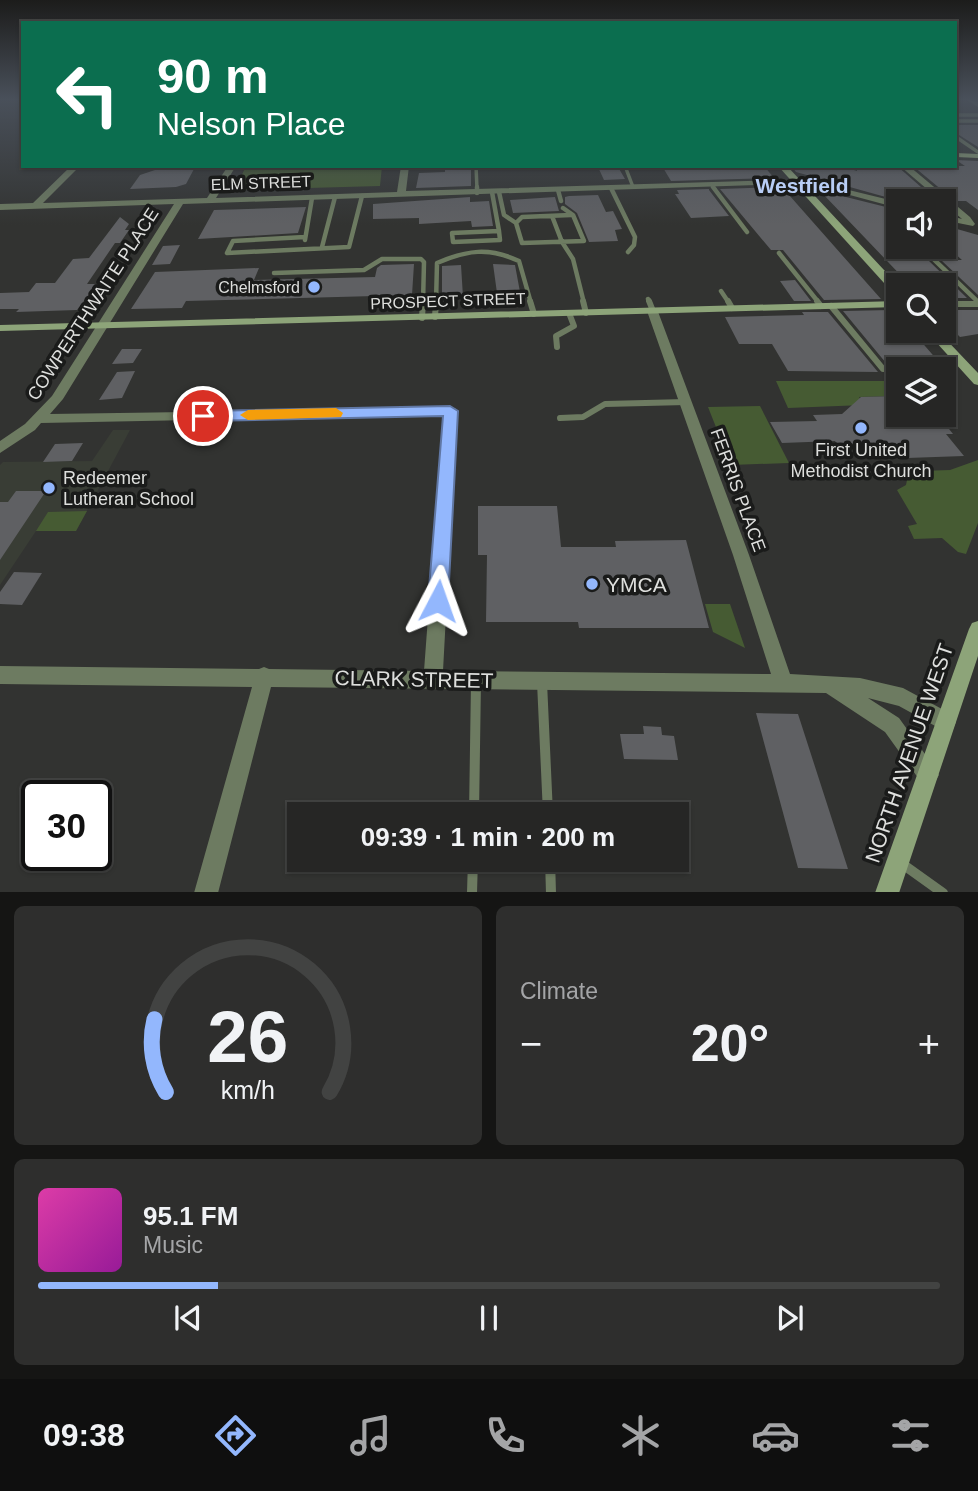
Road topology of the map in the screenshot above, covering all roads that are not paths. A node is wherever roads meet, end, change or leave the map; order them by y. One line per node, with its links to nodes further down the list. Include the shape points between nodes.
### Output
1 (962, 142): 2 (lane)
2 (978, 154): 3 (street)
3 (957, 155)
4 (74, 168): 26 (street)
5 (231, 168): 23 (street)
6 (405, 168): 18 (street)
7 (476, 168): 16 (lane)
8 (626, 168): 13 (lane)
9 (784, 168): 11 (street)
10 (906, 168): 33 (street)
11 (797, 183): 12 (street, ELM STREET); 25 (street, ELM STREET); 44 (street)
12 (712, 184): 13 (street, ELM STREET); 35 (lane)
13 (634, 187): 14 (street, ELM STREET)
14 (611, 188): 15 (street, ELM STREET); 40 (lane, via 635,237)
15 (558, 190): 17 (street, ELM STREET); 24 (lane)
16 (477, 192): 17 (street, ELM STREET); 18 (street, ELM STREET)
17 (496, 192): 32 (lane, via 504,215); 34 (lane)
18 (401, 195): 19 (street, ELM STREET)
19 (362, 196): 20 (street, ELM STREET); 38 (lane, via 349,247)
20 (335, 197): 21 (street, ELM STREET); 38 (lane)
21 (312, 198): 23 (street, ELM STREET); 36 (lane)
22 (180, 201): 23 (street, ELM STREET); 26 (street, ELM STREET); 57 (street, COWPERTHWAITE PLACE)
23 (209, 201)
24 (561, 201)
25 (886, 202)
26 (34, 206): 27 (street, ELM STREET)
27 (0, 207)
28 (563, 208): 29 (lane)
29 (573, 215): 30 (lane); 37 (lane, via 584,241)
30 (552, 216): 32 (lane, via 522,217); 37 (lane)
31 (956, 220): 33 (street)
32 (516, 223): 37 (lane, via 522,243)
33 (974, 225)
34 (499, 231): 34 (lane, via 499,240 453,242 452,233)
35 (747, 232)
36 (305, 237): 39 (lane); 39 (lane, via 233,241 228,253)
37 (562, 242): 53 (lane, via 573,259)
38 (322, 247): 39 (lane)
39 (303, 248)
40 (628, 252)
41 (779, 253): 50 (lane)
42 (933, 259): 46 (lane)
43 (274, 274): 56 (lane, via 364,270 382,259 417,258 424,262)
44 (886, 279)
45 (721, 291): 51 (lane)
46 (978, 303): 48 (street)
47 (886, 304): 50 (street, PROSPECT STREET)
48 (956, 304)
49 (650, 305): 51 (street, PROSPECT STREET); 53 (street, PROSPECT STREET); 63 (street, FERRIS PLACE)
50 (826, 306): 51 (street, PROSPECT STREET); 61 (lane)
51 (732, 308)
52 (569, 313): 53 (street, PROSPECT STREET); 54 (street, PROSPECT STREET); 60 (lane, via 574,326 555,336)
53 (586, 313)
54 (534, 314): 55 (street, PROSPECT STREET); 55 (lane, via 519,261 499,252 458,254 438,261)
55 (435, 317): 56 (street, PROSPECT STREET)
56 (422, 318): 57 (street, PROSPECT STREET)
57 (101, 324): 58 (street, PROSPECT STREET); 65 (street, COWPERTHWAITE PLACE, via 57,399)
58 (0, 328)
59 (943, 343): 62 (street)
60 (557, 347)
61 (886, 369)
62 (978, 381)
63 (686, 402): 64 (lane, via 605,404 583,417); 73 (street, FERRIS PLACE)
64 (560, 418)
65 (39, 419): 66 (street, COWPERTHWAITE PLACE); 71 (street, via 450,411)
66 (0, 448)
67 (978, 629): 75 (street, NORTH AVENUE WEST)
68 (0, 675): 69 (street, CLARK STREET)
69 (264, 676): 71 (street, CLARK STREET); 82 (street)
70 (476, 680): 71 (street, CLARK STREET); 72 (street, CLARK STREET); 77 (lane)
71 (433, 681)
72 (542, 681): 73 (street, CLARK STREET); 78 (lane)
73 (784, 684): 74 (street, CLARK STREET)
74 (829, 684): 75 (street, CLARK STREET, via 904,697); 76 (street, via 892,725)
75 (946, 722): 76 (street, NORTH AVENUE WEST)
76 (928, 775): 79 (street, NORTH AVENUE WEST)
77 (474, 802)
78 (547, 802)
79 (898, 860): 85 (street, NORTH AVENUE WEST); 86 (lane)
80 (473, 872): 83 (lane)
81 (550, 872): 84 (lane)
82 (206, 892)
83 (472, 892)
84 (551, 892)
85 (887, 892)
86 (943, 892)

